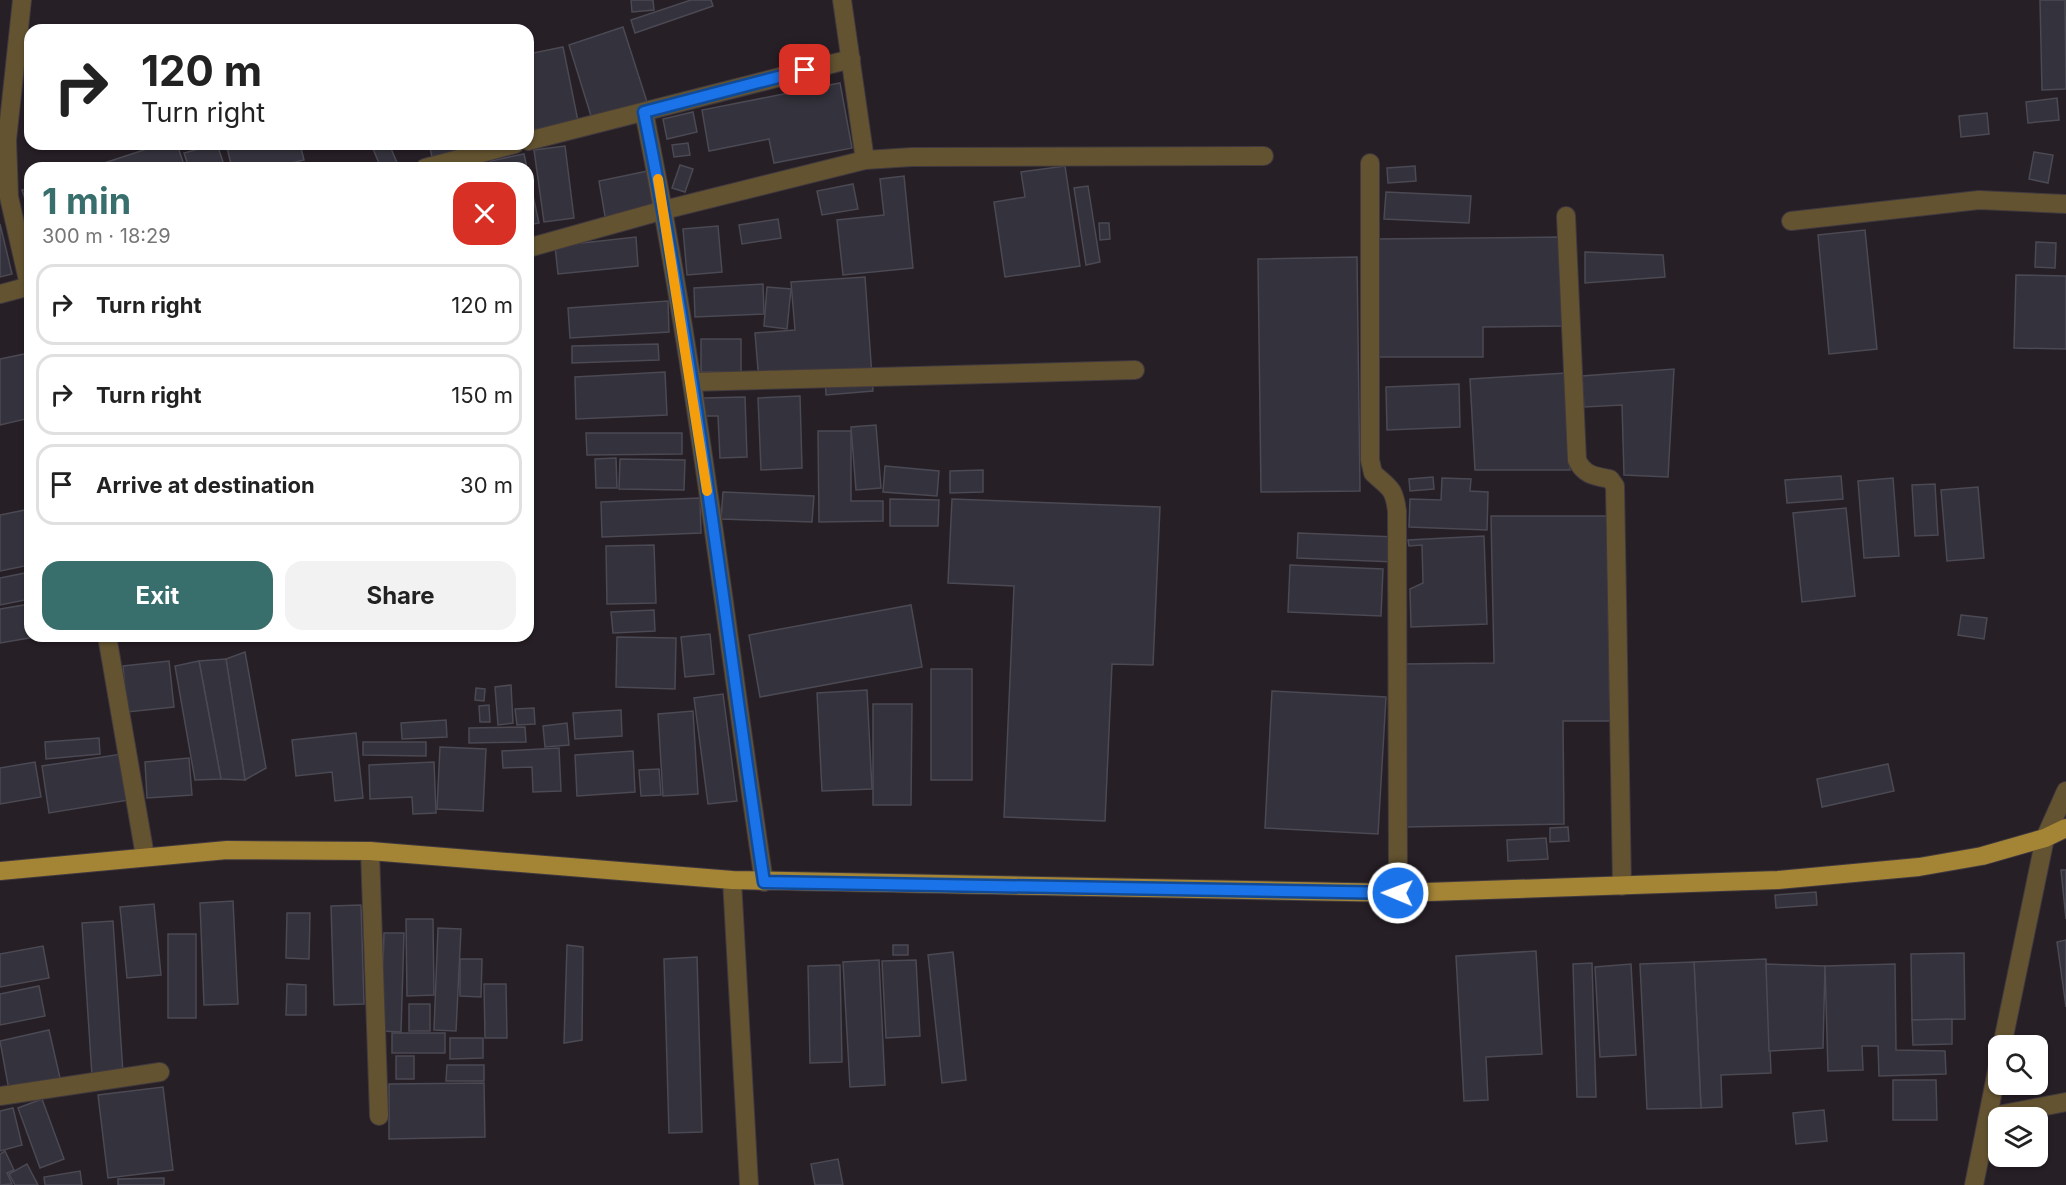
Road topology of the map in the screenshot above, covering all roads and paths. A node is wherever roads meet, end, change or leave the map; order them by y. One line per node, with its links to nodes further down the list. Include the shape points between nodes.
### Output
1 (21, 0): 16 (street, via 7,140 9,197)
2 (842, 0): 3 (street)
3 (851, 59): 4 (street); 8 (street)
4 (644, 112): 5 (street); 12 (street)
5 (534, 140)
6 (492, 150): 9 (street)
7 (1264, 156): 8 (street)
8 (865, 160): 12 (street)
9 (448, 162)
10 (1370, 164): 31 (street, via 1370,460 1373,472 1390,486 1397,511)
11 (2066, 204): 14 (street, via 1979,200)
12 (664, 210): 15 (street); 20 (street)
13 (1566, 216): 30 (street, via 1577,460 1582,470 1610,479 1615,486)
14 (1791, 221)
15 (534, 246)
16 (24, 261)
17 (24, 288): 18 (street)
18 (0, 294)
19 (1135, 370): 20 (street)
20 (692, 382): 29 (street)
21 (108, 642): 26 (street)
22 (2066, 791): 24 (street)
23 (2066, 828): 24 (main road)
24 (2045, 838): 30 (main road, via 1982,856 1919,867 1778,880); 32 (street)
25 (370, 850): 26 (main road, via 227,850); 28 (main road); 37 (street)
26 (145, 856): 27 (main road)
27 (0, 871)
28 (732, 880): 29 (main road); 39 (street)
29 (764, 882): 31 (main road)
30 (1622, 886): 31 (main road)
31 (1398, 893)
32 (2004, 1035)
33 (160, 1072): 34 (street)
34 (0, 1096)
35 (2066, 1102): 36 (street)
36 (2040, 1107)
37 (379, 1116)
38 (1988, 1117): 40 (street)
39 (749, 1185)
40 (1974, 1185)

